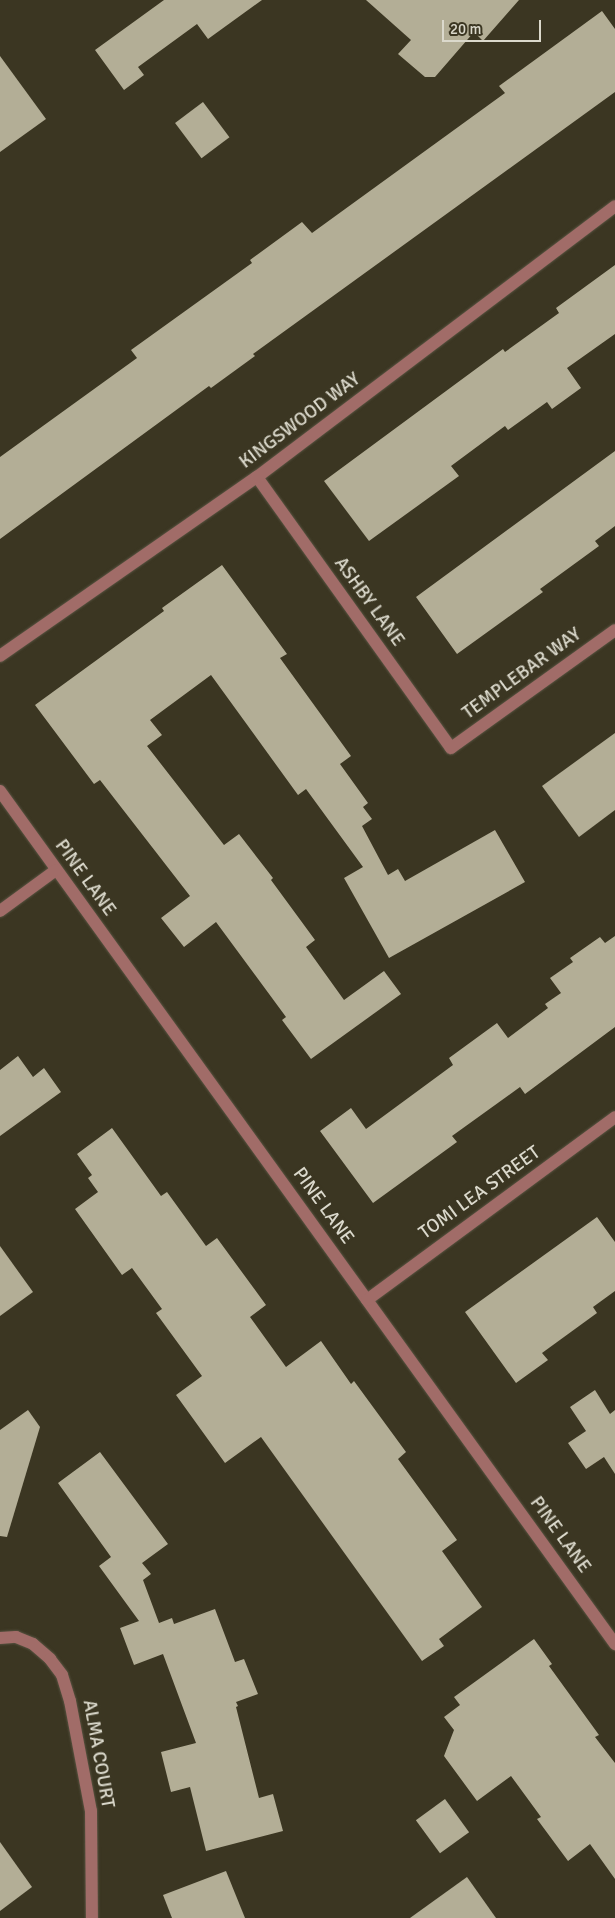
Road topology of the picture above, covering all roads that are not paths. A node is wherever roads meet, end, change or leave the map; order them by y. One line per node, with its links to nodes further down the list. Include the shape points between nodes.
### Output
1 (615, 206): 2 (street, KINGSWOOD WAY)
2 (257, 477): 4 (street, KINGSWOOD WAY); 5 (street, ASHBY LANE)
3 (615, 630): 5 (street, TEMPLEBAR WAY)
4 (0, 656)
5 (451, 748)
6 (0, 791): 7 (street, PINE LANE)
7 (56, 870): 8 (street); 10 (street, PINE LANE)
8 (0, 910)
9 (615, 1117): 10 (street, TOMI LEA STREET)
10 (367, 1300): 12 (street, PINE LANE)
11 (0, 1638): 13 (street, ALMA COURT, via 16,1637 33,1644 50,1659 62,1676 70,1701 91,1811)
12 (615, 1644)
13 (92, 1918)

